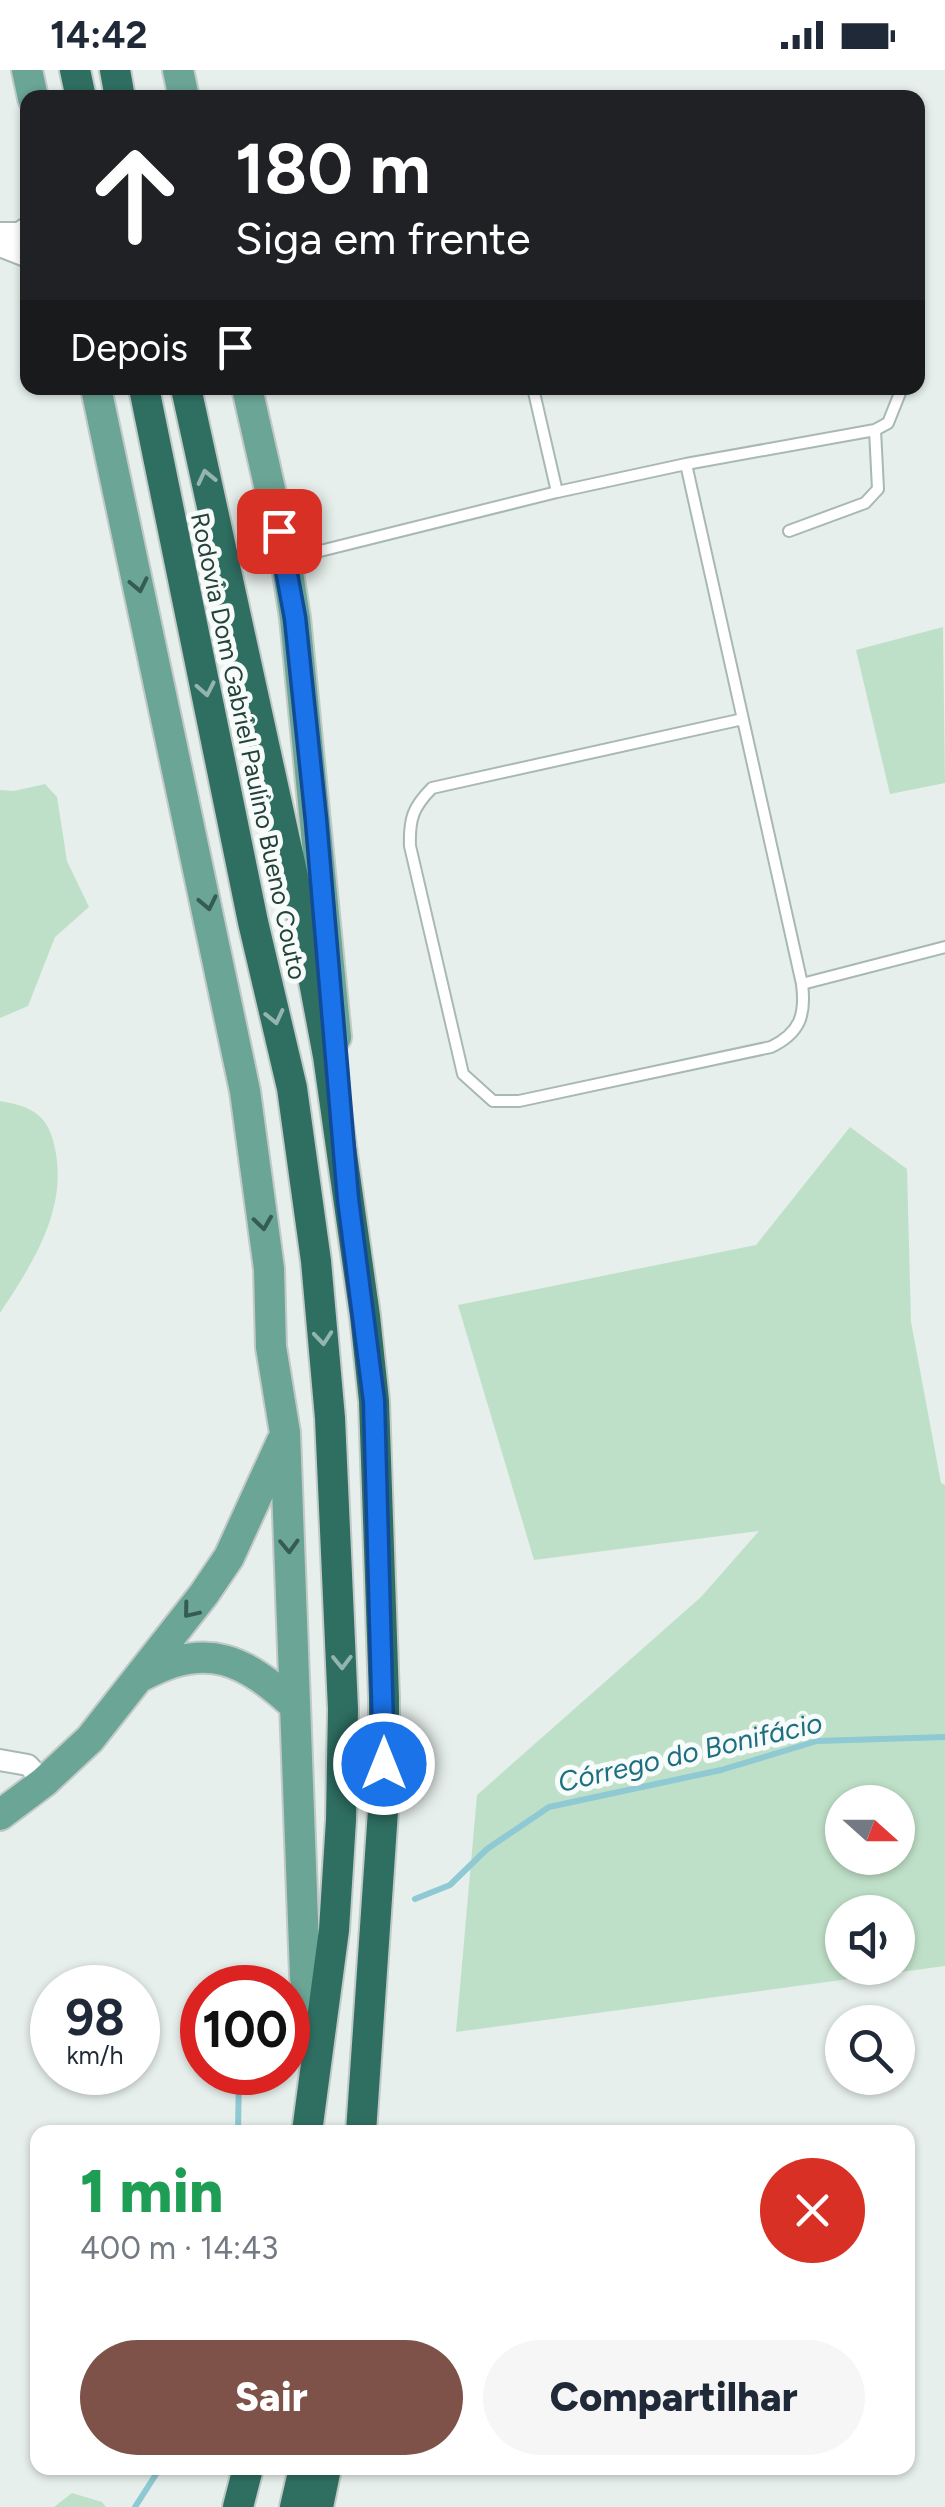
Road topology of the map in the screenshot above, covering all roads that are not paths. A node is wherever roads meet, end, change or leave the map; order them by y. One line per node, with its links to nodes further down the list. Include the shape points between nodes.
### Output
1 (97, 395): 16 (main road, one-way to 16, via 245,1090)
2 (145, 395): 23 (highway, Rodovia Dom Gabriel Paulino Bueno Couto, one-way to 23, via 292,1088 318,1280 343,1709 334,1930)
3 (188, 395): 15 (highway, Rodovia Dom Gabriel Paulino Bueno Couto, one-way to 3, via 285,830)
4 (249, 395): 11 (main road)
5 (535, 395): 9 (lane)
6 (899, 395): 7 (lane, via 888,423)
7 (875, 430): 8 (lane); 10 (lane, via 878,489 865,503)
8 (686, 464): 9 (lane); 12 (lane)
9 (557, 492): 11 (lane)
10 (790, 531)
11 (286, 560): 15 (main road)
12 (743, 718): 14 (lane); 14 (lane, via 432,788 409,820 410,846 463,1074 493,1101 771,1047 801,1022)
13 (945, 947): 14 (lane)
14 (802, 984)
15 (348, 1199): 21 (highway, Rodovia Dom Gabriel Paulino Bueno Couto, via 374,1401)
16 (285, 1434): 17 (main road, one-way to 17, via 229,1556); 18 (main road, one-way to 18)
17 (140, 1677): 18 (main road, via 194,1657 232,1660); 20 (main road)
18 (295, 1706): 23 (main road)
19 (0, 1760): 20 (street, via 28,1766)
20 (44, 1782): 22 (main road)
21 (384, 1796): 25 (highway, Rodovia Dom Gabriel Paulino Bueno Couto); 26 (highway)
22 (0, 1815)
23 (314, 2079): 24 (highway, Rodovia Dom Gabriel Paulino Bueno Couto)
24 (308, 2125)
25 (361, 2125)
26 (378, 2125)
27 (246, 2475): 30 (highway)
28 (302, 2475): 31 (highway)
29 (325, 2475): 32 (highway)
30 (238, 2507)
31 (295, 2507)
32 (318, 2507)

